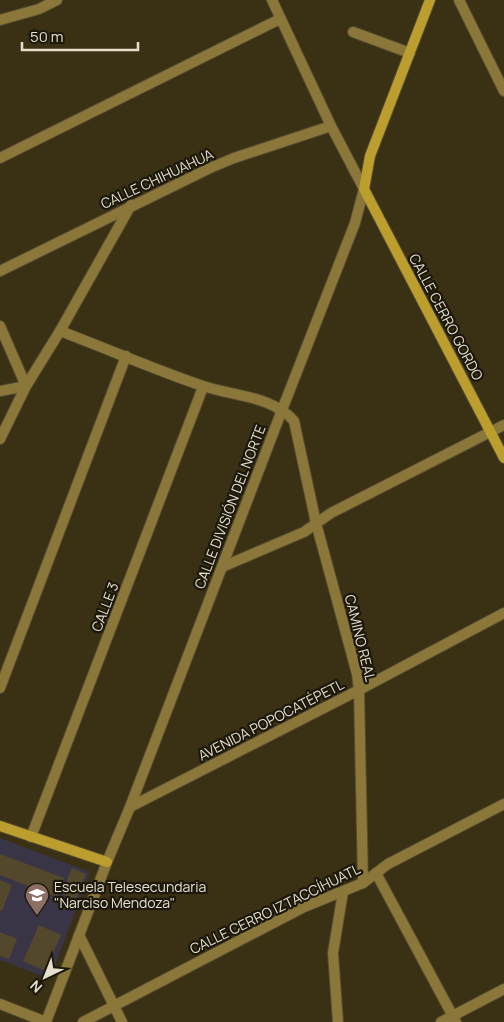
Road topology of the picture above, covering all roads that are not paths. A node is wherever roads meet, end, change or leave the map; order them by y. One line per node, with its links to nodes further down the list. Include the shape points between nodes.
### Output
1 (57, 0): 6 (street, via 39,9)
2 (272, 0): 5 (street)
3 (430, 0): 8 (street, CALLE DIVISIÓN DEL NORTE)
4 (458, 0): 9 (street)
5 (280, 19): 10 (street); 11 (street)
6 (0, 20)
7 (353, 32): 8 (street)
8 (410, 53): 12 (street, CALLE DIVISIÓN DEL NORTE, via 370,156)
9 (504, 92)
10 (331, 126): 12 (street); 13 (street, CALLE CHIHUAHUA, via 234,158)
11 (0, 158)
12 (364, 189): 21 (street, CALLE DIVISIÓN DEL NORTE, via 356,223); 23 (street, CALLE CERRO GORDO)
13 (130, 205): 14 (street, CALLE CHIHUAHUA); 16 (street)
14 (0, 270)
15 (0, 326): 18 (street)
16 (60, 331): 17 (street); 18 (street)
17 (126, 356): 19 (street); 29 (street)
18 (26, 386): 20 (street); 24 (street)
19 (203, 387): 21 (street); 34 (street, CALLE 3)
20 (0, 390)
21 (282, 410): 26 (street, CAMINO REAL, via 297,428); 27 (street, CALLE DIVISIÓN DEL NORTE)
22 (504, 425): 23 (street)
23 (491, 432): 25 (street, CALLE CERRO GORDO); 26 (street)
24 (0, 439)
25 (504, 458)
26 (316, 523): 27 (street, via 304,532); 30 (street, CAMINO REAL)
27 (222, 567): 32 (street, CALLE DIVISIÓN DEL NORTE)
28 (504, 614): 30 (street, AVENIDA POPOCATÉPETL)
29 (0, 688)
30 (359, 690): 32 (street, AVENIDA POPOCATÉPETL); 37 (street, CAMINO REAL)
31 (504, 804): 36 (street, CALLE CERRO IZTACCÍHUATL)
32 (130, 807): 35 (street, CALLE DIVISIÓN DEL NORTE)
33 (0, 826): 34 (street)
34 (31, 837): 35 (street)
35 (107, 862): 39 (street, CALLE DIVISIÓN DEL NORTE)
36 (376, 873): 37 (street, CALLE CERRO IZTACCÍHUATL); 43 (street)
37 (363, 883): 38 (street, CALLE CERRO IZTACCÍHUATL)
38 (343, 892): 42 (street, CALLE CERRO IZTACCÍHUATL, via 304,907); 47 (street, via 333,953)
39 (79, 935): 42 (street); 44 (street, CALLE DIVISIÓN DEL NORTE)
40 (504, 989): 43 (street)
41 (0, 1004): 44 (street)
42 (114, 1005): 45 (street, CALLE CERRO IZTACCÍHUATL); 46 (street)
43 (454, 1019): 48 (street)
44 (46, 1022)
45 (83, 1022)
46 (122, 1022)
47 (338, 1022)
48 (441, 1022)

